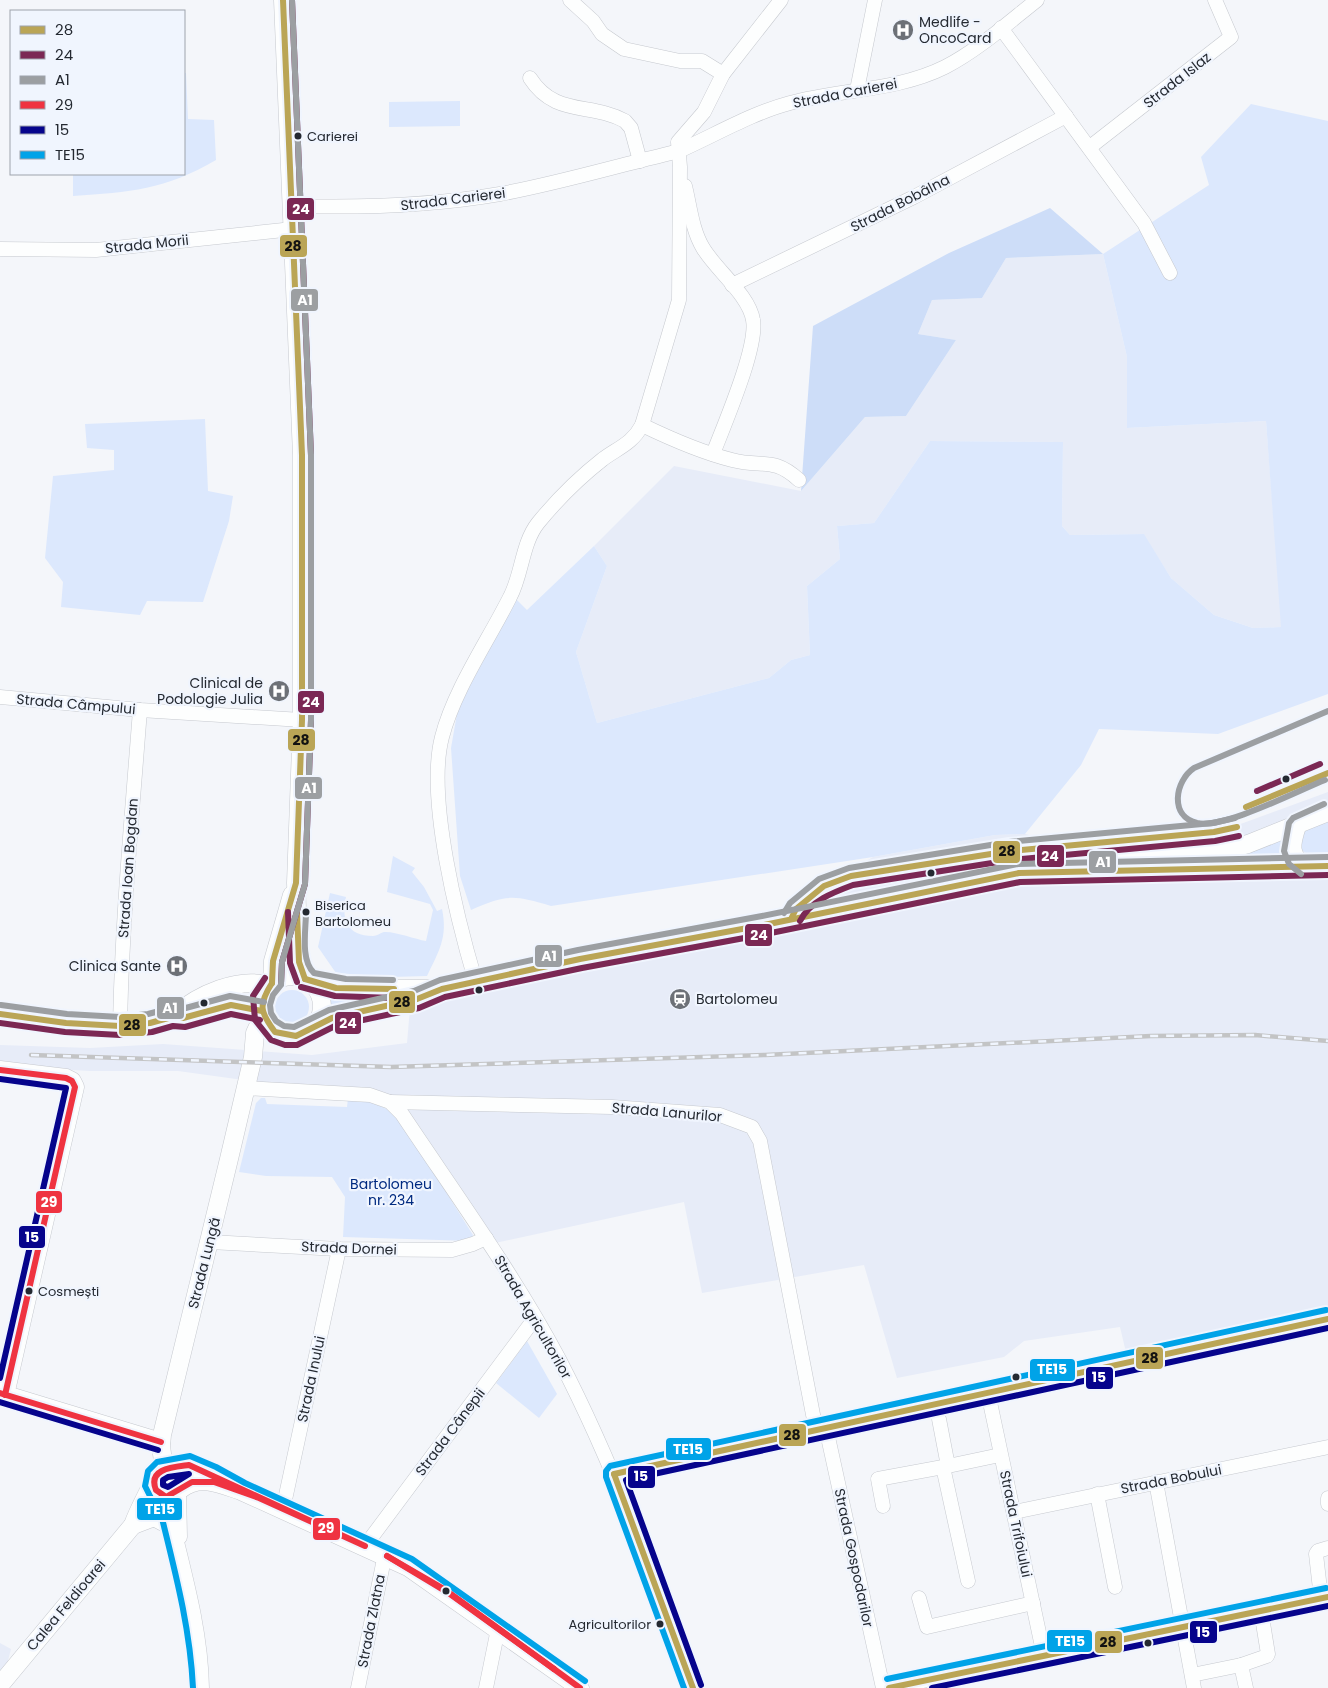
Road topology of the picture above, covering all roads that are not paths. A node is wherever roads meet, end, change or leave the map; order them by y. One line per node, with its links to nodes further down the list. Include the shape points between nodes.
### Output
1 (284, 0): 16 (main road)
2 (570, 0): 8 (street, via 602,34 624,49 680,61 702,61)
3 (782, 0): 8 (street)
4 (875, 0): 10 (street)
5 (1037, 0): 7 (street, Strada Carierei)
6 (1215, 0): 12 (street, Strada Islaz, via 1231,37)
7 (1000, 28): 10 (street, Strada Carierei, via 945,67 913,79); 11 (street)
8 (723, 74): 13 (street, via 704,112 678,142)
9 (530, 78): 14 (street, via 549,99 625,121 631,128)
10 (857, 90): 13 (street, Strada Carierei, via 772,108)
11 (1066, 116): 12 (street); 20 (street, Strada Bobâlna, via 914,197)
12 (1090, 147): 19 (street, via 1144,223)
13 (679, 150): 14 (street, Strada Carierei); 15 (street)
14 (640, 161): 16 (street, Strada Carierei, via 535,187 452,201 358,208)
15 (680, 166): 20 (street, via 697,235 710,259); 21 (street, via 680,300)
16 (292, 206): 17 (main road)
17 (293, 229): 18 (street, Strada Morii, via 96,250); 26 (main road, via 302,455)
18 (0, 249)
19 (1170, 273)
20 (732, 285): 22 (street, via 753,318 754,330)
21 (642, 425): 22 (street, via 678,443); 34 (street, via 634,438 603,459 538,524 529,541 517,584 466,682 442,738 438,768 440,812 453,892)
22 (713, 454): 23 (street, via 741,462 780,466)
23 (800, 480)
24 (0, 697): 25 (street, Strada Câmpului)
25 (140, 710): 26 (street, Strada Câmpului); 40 (street, Strada Ioan Bogdan, via 126,871)
26 (302, 720): 32 (main road)
27 (1328, 812): 28 (main road)
28 (1297, 826): 29 (main road, via 1291,850 1297,861); 31 (main road, via 1218,852 1104,854)
29 (1306, 866): 30 (main road); 31 (main road)
30 (1328, 866)
31 (1019, 874): 34 (main road, via 580,959)
32 (296, 883): 33 (main road, via 299,962); 35 (main road, via 274,956)
33 (308, 980): 35 (main road, via 284,976); 36 (main road, via 354,988); 41 (main road, via 322,1001 321,1016)
34 (476, 983): 36 (main road)
35 (270, 984): 37 (main road, via 262,998); 39 (main road, via 247,983 229,987 202,997)
36 (442, 990): 41 (main road, via 417,999 343,1015)
37 (262, 1014): 39 (main road, via 231,1005 182,1018); 42 (main road, via 275,1032); 43 (main road, Strada Lungă, via 254,1033)
38 (2, 1016): 40 (main road)
39 (172, 1017): 40 (main road)
40 (120, 1026)
41 (312, 1029): 42 (main road)
42 (287, 1036): 43 (main road, via 268,1041)
43 (253, 1057): 45 (main road, Strada Lungă)
44 (0, 1070): 53 (main road, via 66,1078 75,1086)
45 (245, 1088): 46 (street, via 355,1093); 48 (main road, Strada Lungă)
46 (390, 1102): 47 (street, Strada Agricultorilor, via 402,1114); 55 (street, Strada Lanurilor, via 622,1108 720,1115 752,1127 760,1140)
47 (486, 1238): 49 (street, Strada Dornei, via 452,1250); 50 (street, Strada Agricultorilor)
48 (210, 1242): 49 (street, Strada Dornei); 56 (main road, Strada Lungă)
49 (339, 1248): 69 (street, Strada Inului)
50 (535, 1318): 61 (street, Strada Agricultorilor); 73 (street, Strada Cânepii)
51 (1328, 1319): 52 (street)
52 (988, 1393): 55 (street); 58 (street, Strada Trifoiului)
53 (2, 1394): 56 (main road)
54 (939, 1419): 59 (street)
55 (821, 1429): 61 (street); 93 (street, Strada Gospodarilor)
56 (161, 1442): 60 (main road, Strada Lungă)
57 (1327, 1451): 62 (street, Strada Bobului)
58 (1000, 1455): 59 (street); 70 (street, Strada Trifoiului)
59 (946, 1466): 68 (street, via 878,1479); 76 (street)
60 (162, 1472): 63 (main road, via 189,1465); 64 (main road, via 156,1490); 64 (main road, via 180,1475 182,1482); 71 (main road, Calea Feldioarei)
61 (614, 1474): 92 (street, Strada Agricultorilor)
62 (1156, 1482): 65 (street, Strada Bobului); 82 (street)
63 (241, 1491): 64 (main road, via 206,1480 190,1482); 69 (main road)
64 (172, 1493): 71 (main road, Calea Feldioarei); 72 (street)
65 (1097, 1494): 70 (street, Strada Bobului); 77 (street)
66 (1328, 1498): 67 (street)
67 (1328, 1504)
68 (883, 1506)
69 (283, 1509): 73 (main road)
70 (1014, 1512): 80 (street, Strada Trifoiului)
71 (137, 1523): 72 (main road, via 154,1518); 87 (main road, Calea Feldioarei)
72 (175, 1535): 88 (street, via 198,1648)
73 (366, 1546): 75 (main road)
74 (1328, 1548): 79 (street, via 1316,1554)
75 (384, 1554): 83 (main road); 89 (street, Strada Zlatna)
76 (968, 1581)
77 (1115, 1587)
78 (919, 1598): 80 (street, via 927,1627)
79 (1325, 1598): 81 (street)
80 (1033, 1603): 84 (street, Strada Trifoiului)
81 (1261, 1611): 82 (street); 85 (street, via 1268,1654 1260,1660)
82 (1184, 1627): 84 (street); 86 (street)
83 (498, 1629): 90 (street); 91 (main road)
84 (1044, 1656): 94 (street)
85 (1241, 1665): 86 (street); 95 (street)
86 (1193, 1682)
87 (0, 1686)
88 (202, 1688)
89 (358, 1688)
90 (486, 1688)
91 (580, 1688)
92 (693, 1688)
93 (883, 1688)
94 (889, 1688)
95 (1246, 1688)

